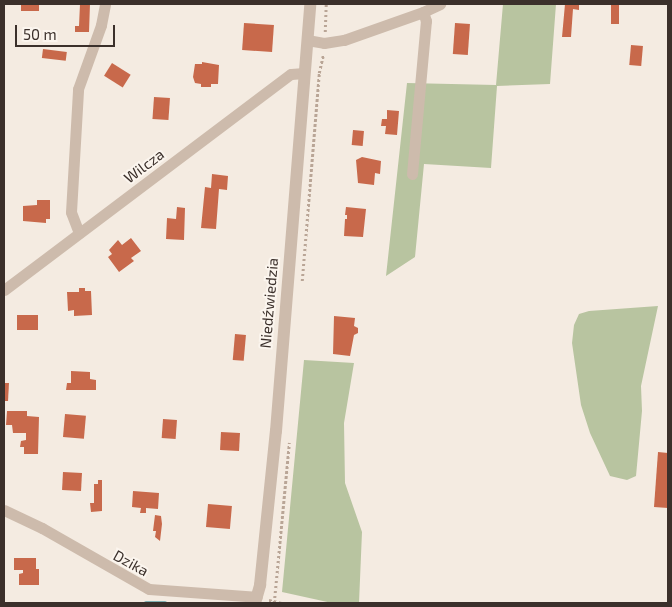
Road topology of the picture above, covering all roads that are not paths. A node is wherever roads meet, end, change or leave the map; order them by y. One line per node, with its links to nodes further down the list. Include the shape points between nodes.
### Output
1 (105, 4): 8 (street, via 101,25 78,89 71,212)
2 (310, 4): 5 (street, Niedźwiedzia)
3 (440, 4): 4 (street)
4 (423, 12): 5 (street, via 344,40 324,43); 7 (street, via 426,21)
5 (307, 40): 6 (street, Niedźwiedzia)
6 (304, 74): 8 (street, Wilcza, via 292,74); 11 (street, Niedźwiedzia, via 276,431)
7 (412, 174)
8 (79, 233): 9 (street, Wilcza)
9 (4, 290)
10 (4, 510): 11 (street, Dzika, via 149,589)
11 (256, 600)

